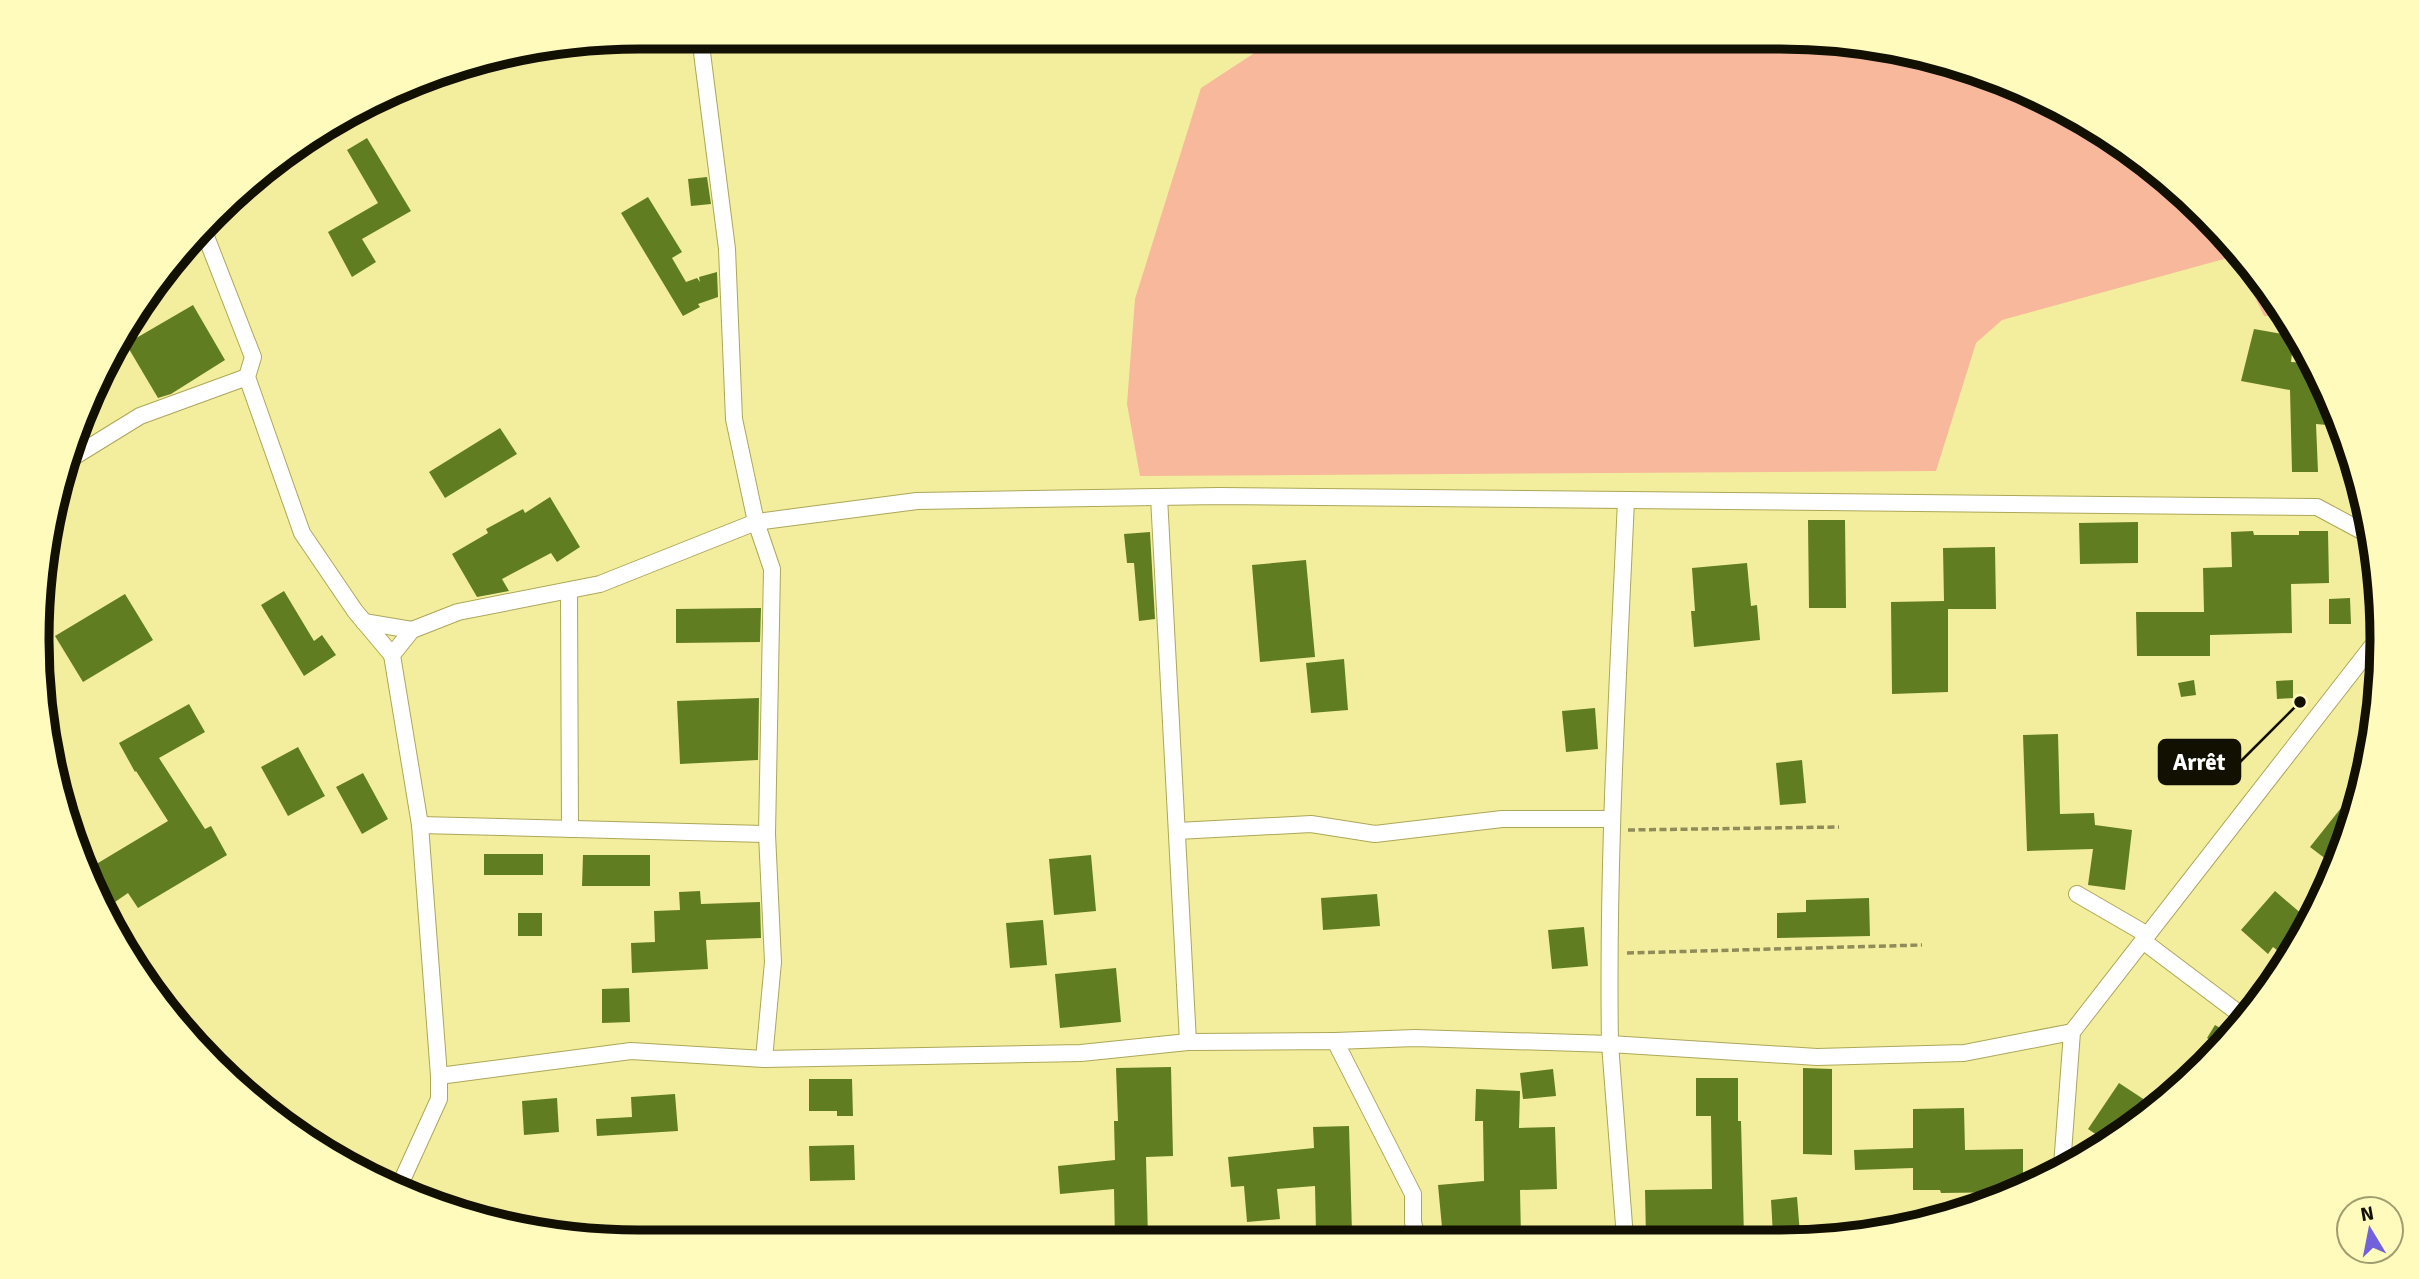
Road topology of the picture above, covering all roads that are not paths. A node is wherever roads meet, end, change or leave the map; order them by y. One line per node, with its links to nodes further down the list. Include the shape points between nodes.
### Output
1 (702, 49): 7 (street, via 727,249 734,419)
2 (207, 238): 3 (street, via 253,357)
3 (247, 377): 4 (street, via 140,416); 10 (street, via 302,533)
4 (79, 454)
5 (1159, 497): 6 (street); 7 (street, via 917,501); 17 (street)
6 (1626, 500): 8 (street, via 2317,507); 15 (street)
7 (756, 522): 9 (street, via 600,584); 18 (street, via 772,569)
8 (2360, 530)
9 (569, 591): 11 (street, via 458,612); 16 (street)
10 (364, 622): 11 (street); 13 (street)
11 (412, 630): 13 (street)
12 (2370, 648): 20 (street)
13 (392, 655): 14 (street)
14 (420, 825): 16 (street); 27 (street)
15 (1611, 825): 17 (street, via 1502,819 1375,834 1311,824); 25 (street)
16 (570, 829): 18 (street)
17 (1177, 831): 24 (street)
18 (767, 834): 26 (street, via 773,962)
19 (2077, 894): 20 (street, via 2146,934)
20 (2143, 941): 21 (street); 22 (street)
21 (2237, 1012)
22 (2072, 1032): 25 (street, via 1964,1053 1817,1058); 28 (street)
23 (1335, 1041): 24 (street); 25 (street, via 1415,1038); 30 (street, via 1413,1194)
24 (1188, 1042): 26 (street, via 1081,1053)
25 (1610, 1044): 31 (street)
26 (764, 1059): 27 (street, via 631,1051)
27 (439, 1076): 29 (street, via 439,1100)
28 (2063, 1158)
29 (402, 1180)
30 (1416, 1230)
31 (1624, 1230)

